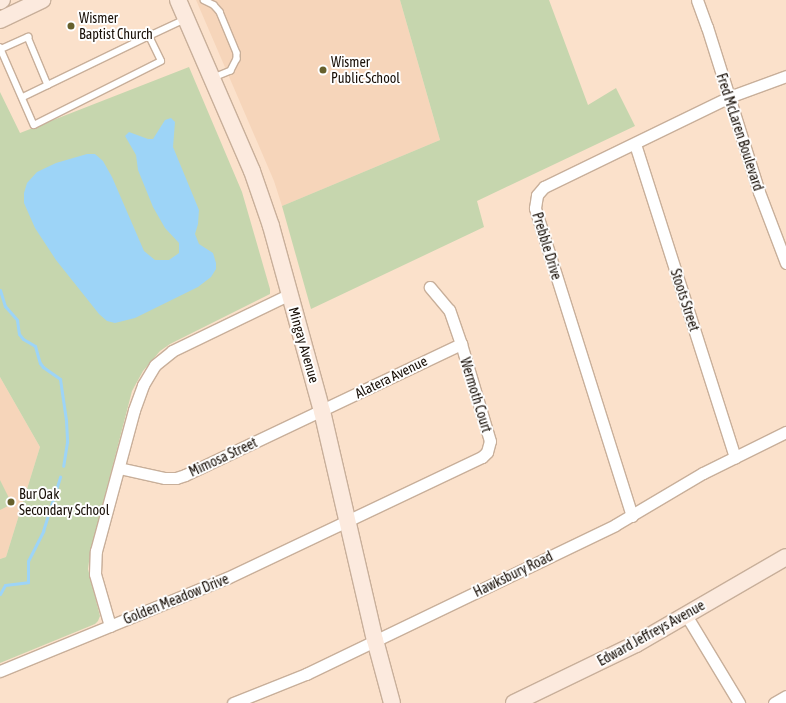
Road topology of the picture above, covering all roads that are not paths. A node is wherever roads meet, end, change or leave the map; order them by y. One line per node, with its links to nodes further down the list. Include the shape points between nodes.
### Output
1 (42, 0): 6 (street)
2 (178, 0): 5 (street, Mingay Avenue)
3 (204, 0): 10 (lane, via 220,12 237,53 236,63 231,71)
4 (697, 0): 13 (street, Fred McLaren Boulevard)
5 (186, 18): 7 (lane); 10 (street, Mingay Avenue)
6 (0, 20)
7 (149, 36): 11 (lane); 12 (lane, via 161,61 34,124)
8 (0, 48): 11 (lane, via 28,36); 12 (lane)
9 (786, 76): 13 (street, Prebble Drive)
10 (212, 79): 17 (street, Mingay Avenue, via 261,194)
11 (48, 85): 12 (lane)
12 (23, 97)
13 (729, 97): 14 (street, Prebble Drive); 15 (street, Fred McLaren Boulevard, via 759,192)
14 (635, 144): 21 (street, Stoots Street); 23 (street, Prebble Drive, via 544,187 537,195 535,208)
15 (786, 263)
16 (430, 287): 18 (street, Wermoth Court, via 449,310)
17 (290, 294): 19 (street, Mingay Avenue); 22 (street, via 178,346 155,366 138,396)
18 (461, 344): 19 (street, Alatera Avenue); 24 (street, Wermoth Court, via 489,435 488,452 475,461)
19 (322, 411): 22 (street, Mimosa Street, via 176,478 158,477); 24 (street, Mingay Avenue)
20 (786, 432): 21 (street, Hawksbury Road)
21 (735, 457): 23 (street, Hawksbury Road, via 702,473)
22 (119, 468): 27 (street, via 96,551 95,574)
23 (632, 516): 28 (street, Hawksbury Road)
24 (348, 521): 27 (street, Golden Meadow Drive, via 227,578); 28 (street, Mingay Avenue)
25 (786, 557): 26 (street, Edward Jeffreys Avenue)
26 (686, 615): 33 (street, Edward Jeffreys Avenue, via 636,644); 34 (street)
27 (110, 626): 29 (street, Golden Meadow Drive)
28 (376, 640): 31 (street, Hawksbury Road, via 306,674); 32 (street, Mingay Avenue)
29 (0, 671)
30 (786, 696): 35 (street)
31 (233, 703)
32 (392, 703)
33 (514, 703)
34 (739, 703)
35 (774, 703)

